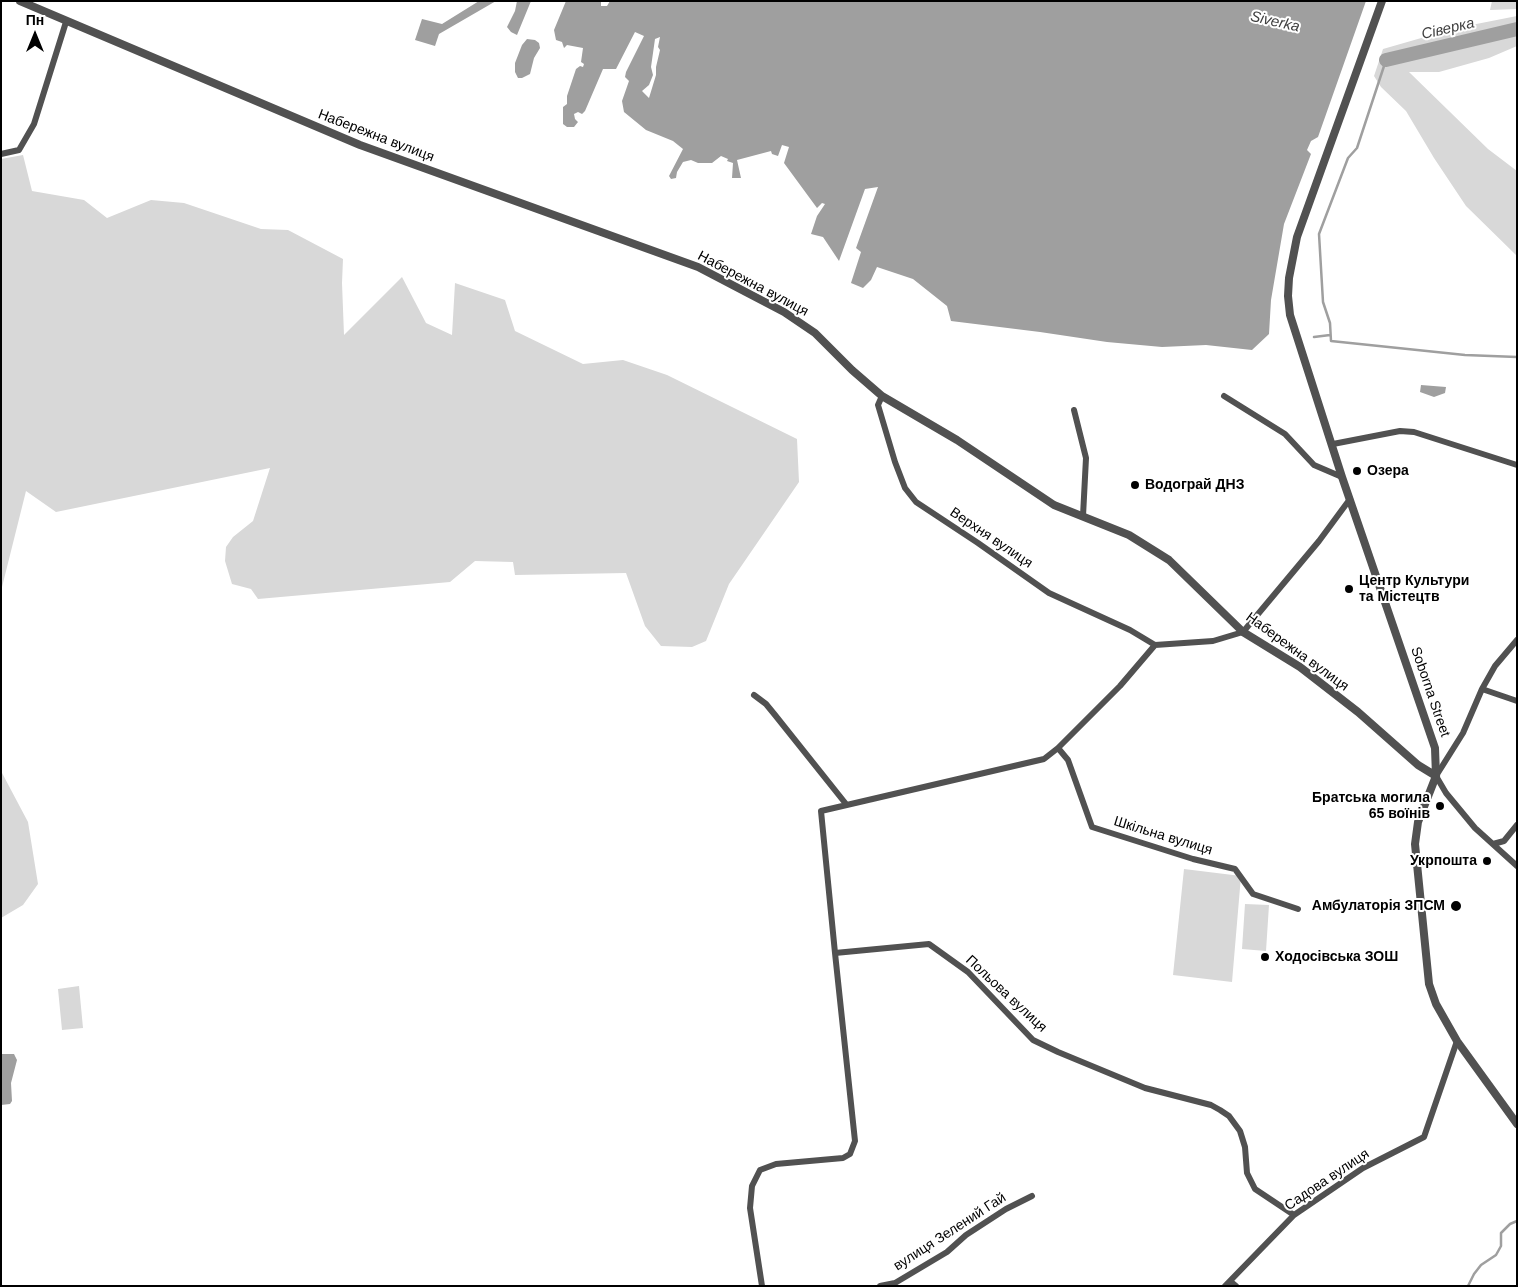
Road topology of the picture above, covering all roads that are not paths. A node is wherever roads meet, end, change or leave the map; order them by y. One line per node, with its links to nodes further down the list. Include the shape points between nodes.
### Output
1 (20, 1): 3 (street, Набережна вулиця)
2 (1382, 1): 8 (street, Soborna Street, via 1297,237 1290,278 1290,315)
3 (66, 22): 4 (street, via 34,124 19,150); 5 (street, Набережна вулиця, via 384,154 698,267 800,322)
4 (1, 154)
5 (882, 396): 12 (street, Набережна вулиця, via 957,440 1054,505); 15 (street, Верхня вулиця, via 878,405 895,462 905,488 916,502 1049,593)
6 (1224, 396): 10 (street, via 1285,434 1314,465)
7 (1074, 410): 12 (street, via 1086,458)
8 (1332, 444): 9 (street, via 1400,431 1414,432); 10 (street, Soborna Street)
9 (1517, 466)
10 (1342, 477): 11 (street, Soborna Street)
11 (1350, 499): 13 (street); 20 (street, Soborna Street, via 1432,737)
12 (1084, 516): 13 (street, Набережна вулиця, via 1129,535 1169,560)
13 (1243, 632): 15 (street, via 1213,641); 20 (street, Набережна вулиця, via 1300,666)
14 (1517, 640): 16 (street, via 1494,666)
15 (1155, 644): 19 (street, via 1120,686)
16 (1482, 689): 18 (street); 20 (street, via 1463,733)
17 (754, 695): 21 (street, via 770,710)
18 (1517, 701)
19 (1058, 748): 21 (street, via 1044,759); 25 (street, Шкільна вулиця, via 1068,760 1092,827 1235,870 1252,894)
20 (1436, 776): 23 (street, via 1459,810); 27 (street, Soborna Street, via 1418,822 1416,855 1429,984)
21 (846, 804): 26 (street, via 821,810)
22 (1517, 825): 23 (street, via 1504,841)
23 (1493, 844): 24 (street)
24 (1517, 866)
25 (1298, 909)
26 (834, 954): 30 (street, Польова вулиця, via 929,944 968,972 1033,1040 1146,1088 1211,1105 1229,1116 1240,1131 1247,1174 1255,1189); 32 (street, via 855,1141 850,1154 843,1158 776,1164 760,1170 752,1186 750,1208)
27 (1456, 1041): 28 (street, Soborna Street); 30 (street, Садова вулиця, via 1424,1137 1363,1168)
28 (1517, 1124)
29 (1032, 1196): 33 (street, вулиця Зелений Гай, via 999,1213 947,1252 902,1279)
30 (1294, 1215): 31 (street, Садова вулиця)
31 (1228, 1283): 34 (street)
32 (762, 1286)
33 (880, 1286)
34 (1236, 1286)

